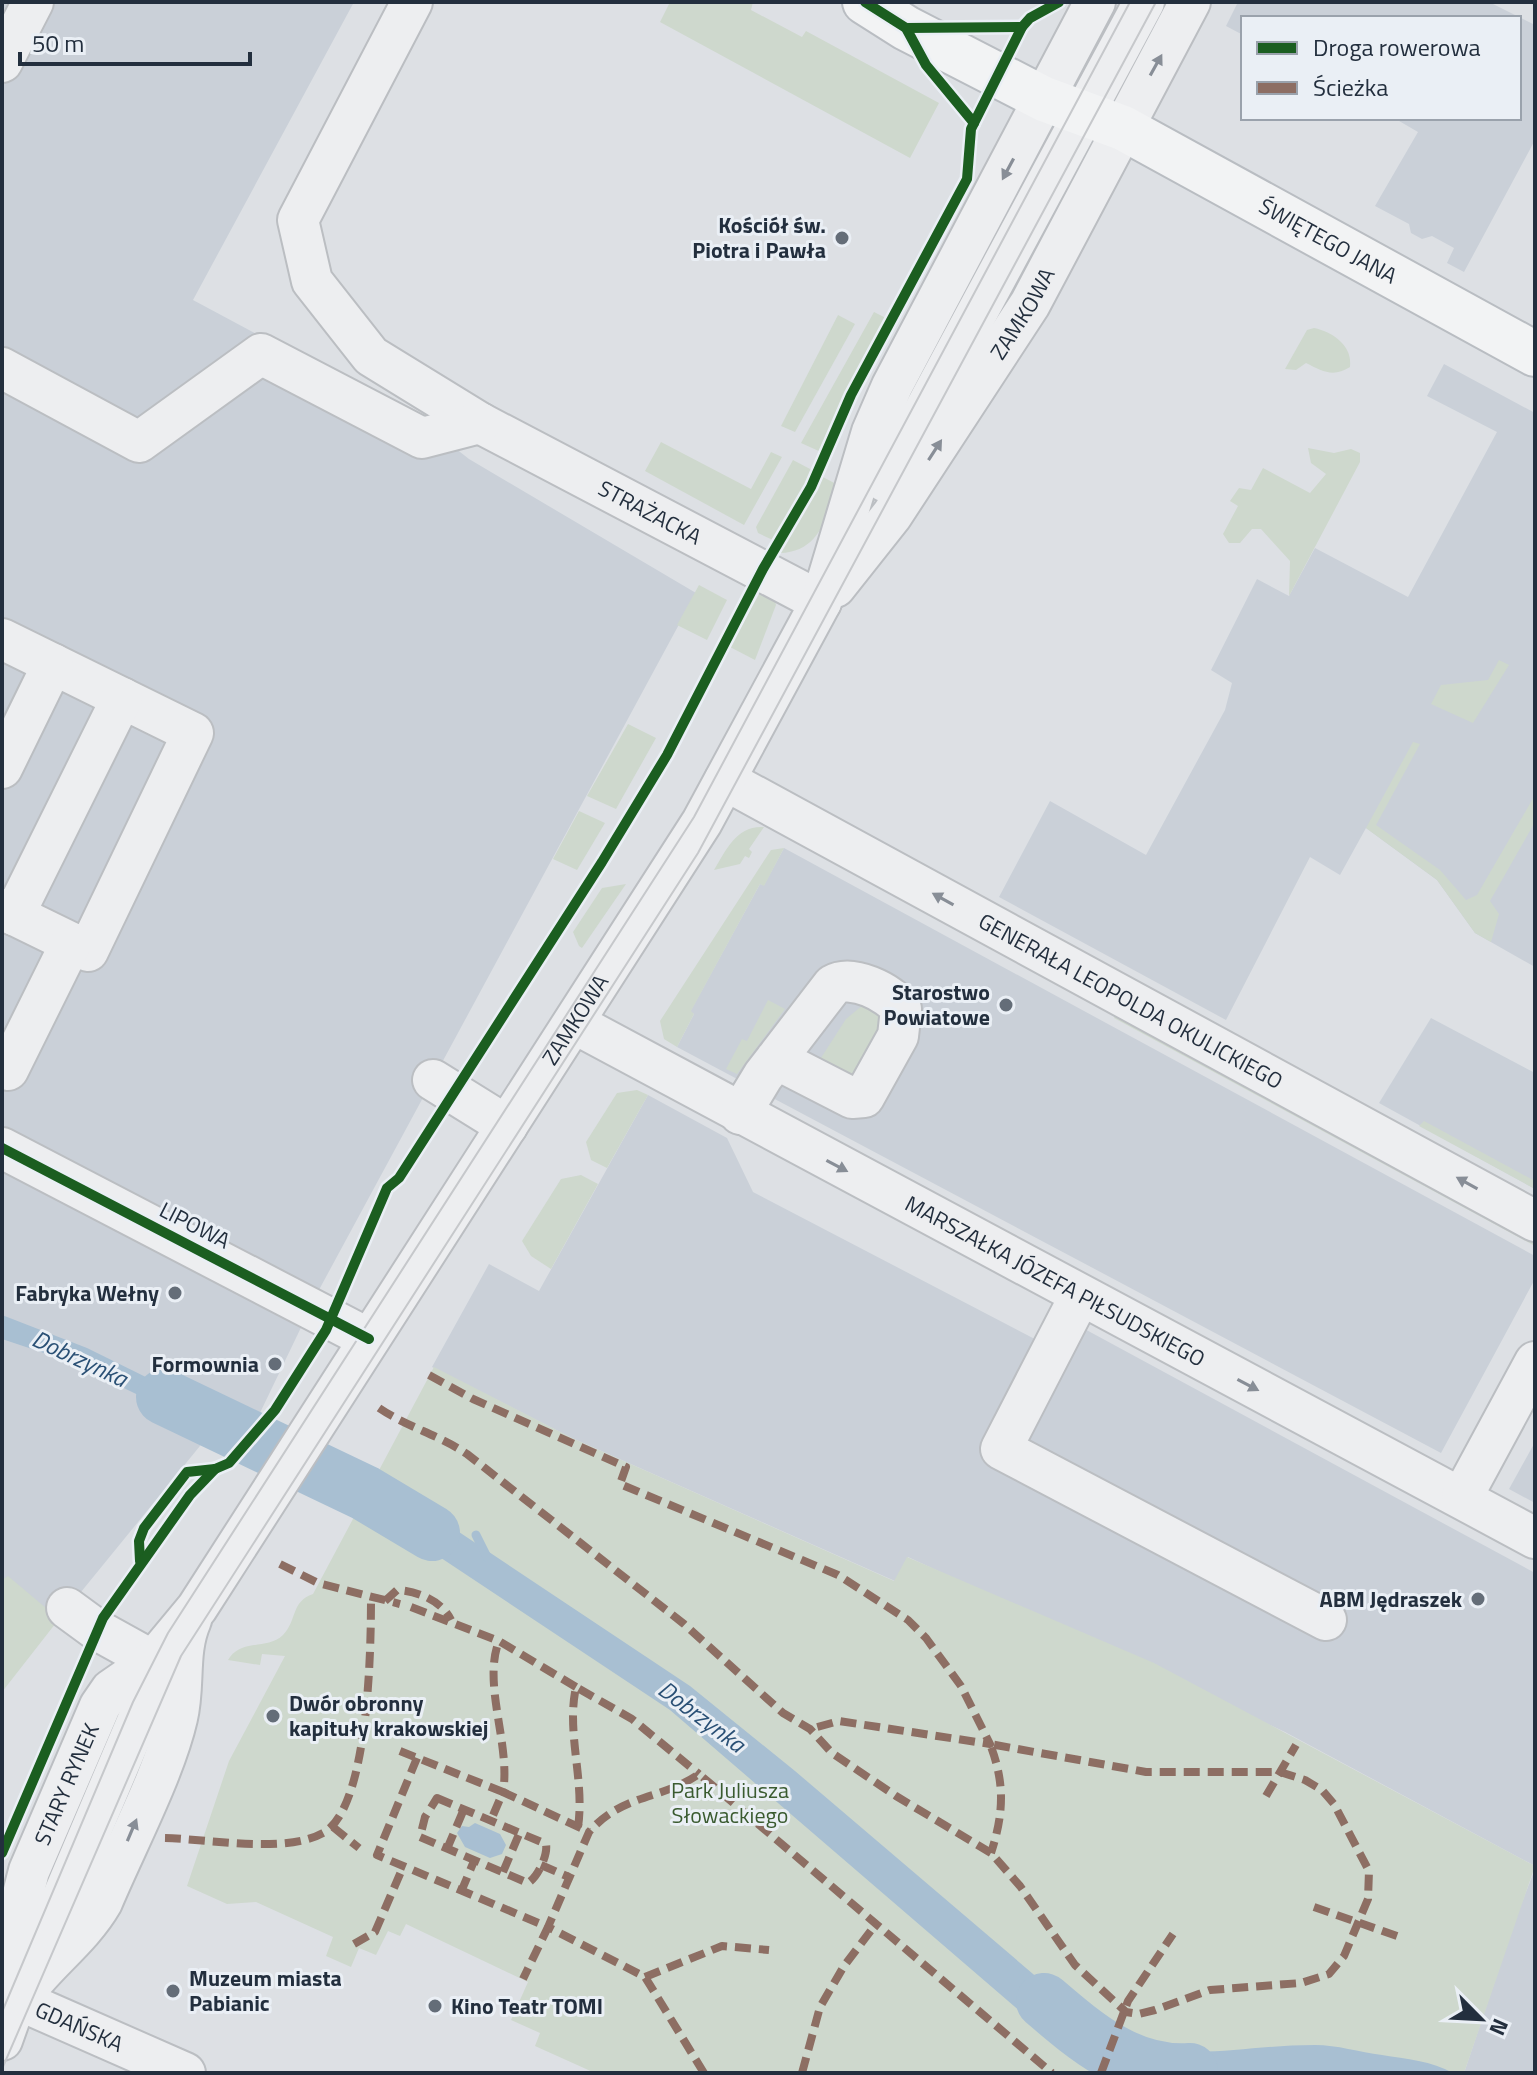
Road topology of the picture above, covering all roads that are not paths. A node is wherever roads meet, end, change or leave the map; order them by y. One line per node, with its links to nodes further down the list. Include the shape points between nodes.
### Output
1 (412, 2): 11 (street, STRAŻACKA, via 298,220 312,281 371,356)
2 (865, 2): 8 (main road, ŚWIĘTEGO JANA, via 906,28)
3 (1095, 2): 8 (street, ZAMKOWA)
4 (1144, 2): 8 (street)
5 (1190, 2): 8 (street, ZAMKOWA, one-way to 5)
6 (19, 13): 7 (street)
7 (2, 62)
8 (1083, 114): 9 (main road, ŚWIĘTEGO JANA); 12 (street, ZAMKOWA, one-way to 8, via 871,545 1004,345); 12 (street, ZAMKOWA, via 892,386 872,432)
9 (1535, 354)
10 (2, 368): 11 (street, via 139,442 261,354 422,438)
11 (480, 423): 12 (street, STRAŻACKA)
12 (821, 602): 17 (street, ZAMKOWA)
13 (2, 639): 14 (street)
14 (53, 664): 15 (street); 16 (street)
15 (122, 698): 18 (street); 19 (street, via 193,733 88,951)
16 (2, 768)
17 (725, 780): 20 (street, ZAMKOWA); 27 (street, GENERAŁA LEOPOLDA OKULICKIEGO, one-way to 17)
18 (6, 915): 19 (street)
19 (71, 943): 22 (street, via 8,1070)
20 (574, 1023): 24 (street, MARSZAŁKA JÓZEFA PIŁSUDSKIEGO); 25 (street, ZAMKOWA)
21 (776, 1059): 24 (street)
22 (2, 1067)
23 (433, 1080): 25 (street)
24 (740, 1114): 28 (street, MARSZAŁKA JÓZEFA PIŁSUDSKIEGO, one-way to 28)
25 (507, 1126): 29 (street, ZAMKOWA)
26 (2, 1148): 29 (street, LIPOWA)
27 (1535, 1221)
28 (1080, 1296): 32 (street, MARSZAŁKA JÓZEFA PIŁSUDSKIEGO, one-way to 32); 36 (street, via 1001,1449)
29 (369, 1339): 31 (street, ZAMKOWA)
30 (1535, 1362): 32 (street)
31 (275, 1485): 35 (street, STARY RYNEK)
32 (1462, 1497): 33 (street, MARSZAŁKA JÓZEFA PIŁSUDSKIEGO)
33 (1535, 1538)
34 (67, 1608): 37 (street)
35 (197, 1608): 37 (street, STARY RYNEK); 38 (street, STARY RYNEK, via 181,1656 181,1695 172,1737 102,1902 91,1922)
36 (1326, 1620)
37 (153, 1661): 38 (street, STARY RYNEK, via 111,1690 100,1706 29,1871 22,1898)
38 (19, 2000): 39 (street, STARY RYNEK); 40 (street, GDAŃSKA)
39 (2, 2040)
40 (185, 2073)

